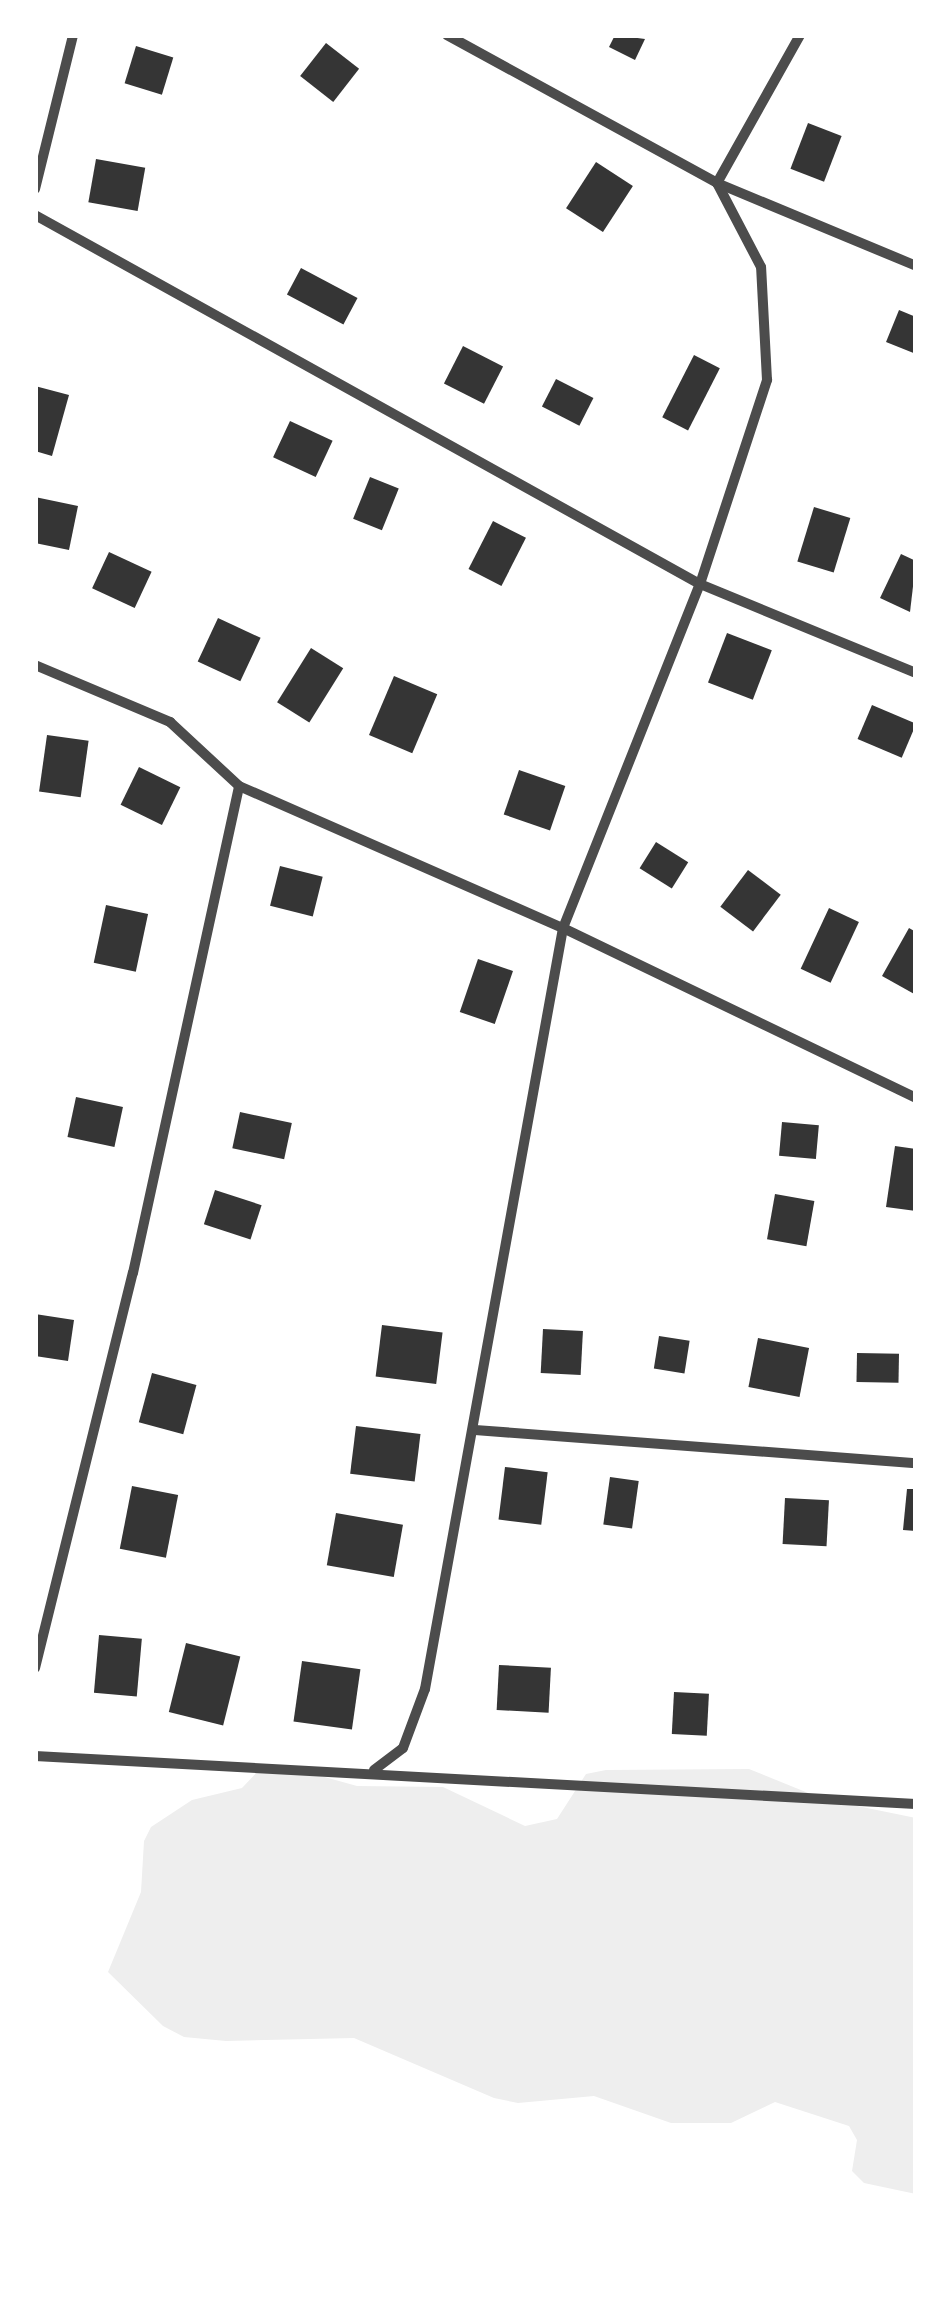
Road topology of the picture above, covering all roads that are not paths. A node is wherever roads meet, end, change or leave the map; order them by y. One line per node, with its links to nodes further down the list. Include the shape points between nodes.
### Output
1 (73, 35): 5 (street)
2 (447, 35): 4 (street)
3 (800, 35): 4 (street)
4 (717, 183): 7 (street); 8 (street, via 761,266 767,380)
5 (35, 189)
6 (35, 216): 8 (street)
7 (916, 266)
8 (700, 584): 10 (street); 12 (street)
9 (35, 664): 11 (street, via 170,722)
10 (916, 673)
11 (239, 786): 12 (street); 16 (street, via 133,1274)
12 (563, 928): 13 (street); 14 (street, via 506,1214)
13 (916, 1098)
14 (476, 1430): 15 (street); 18 (street, via 426,1690 403,1748)
15 (916, 1463)
16 (35, 1668)
17 (35, 1756): 18 (street)
18 (374, 1770): 19 (street)
19 (916, 1804)

